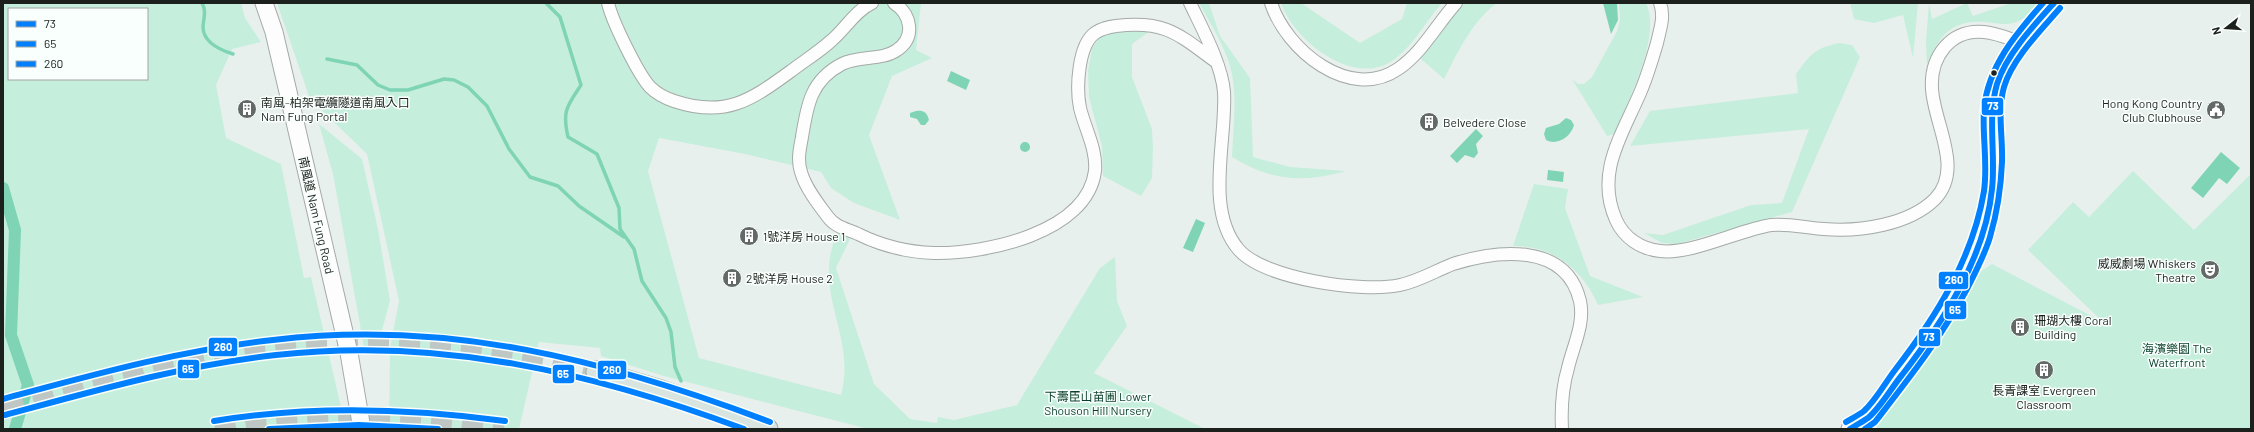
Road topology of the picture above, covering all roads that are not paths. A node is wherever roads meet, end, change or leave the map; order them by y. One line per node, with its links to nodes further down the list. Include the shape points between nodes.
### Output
1 (264, 3): 14 (main road, 南風道 Nam Fung Road, via 274,32 347,345)
2 (608, 3): 3 (street, via 614,22 654,90 680,103 715,108 738,104 764,91 832,40)
3 (872, 3)
4 (894, 3): 11 (street, via 908,19 909,32 904,44 894,52 843,63 820,82 808,100 799,158 802,176 830,220 839,227 875,242 903,249 953,252 1006,243 1050,226 1082,203 1093,180 1095,162 1080,107 1079,74 1086,44 1096,32 1108,27 1134,24 1160,26 1178,34)
5 (1190, 3): 11 (street)
6 (1271, 3): 7 (street, via 1282,28 1310,57 1343,76 1365,80 1387,75 1405,64)
7 (1456, 3)
8 (1660, 3): 10 (street, via 1662,20 1655,48 1646,78 1612,156 1608,187 1612,209 1622,231 1636,243 1661,251 1678,250 1771,225 1863,229 1885,224 1921,209 1940,193 1947,173 1947,159 1932,88 1934,69 1943,48 1956,37 1977,31)
9 (2054, 3): 10 (main road)
10 (2022, 39): 13 (main road, via 2006,64 1995,91 1992,110 1992,190 1987,221 1976,253 1956,295 1936,328)
11 (1216, 61): 16 (street, via 1224,92 1220,164 1222,210 1229,234 1240,251 1258,264 1287,276 1377,288 1408,284 1452,265 1482,257 1529,255 1551,263 1563,271 1574,286 1581,312 1563,394)
12 (597, 372): 15 (highway, via 661,391)
13 (1866, 423): 17 (main road)
14 (362, 429)
15 (766, 429)
16 (1562, 429)
17 (1850, 429)

